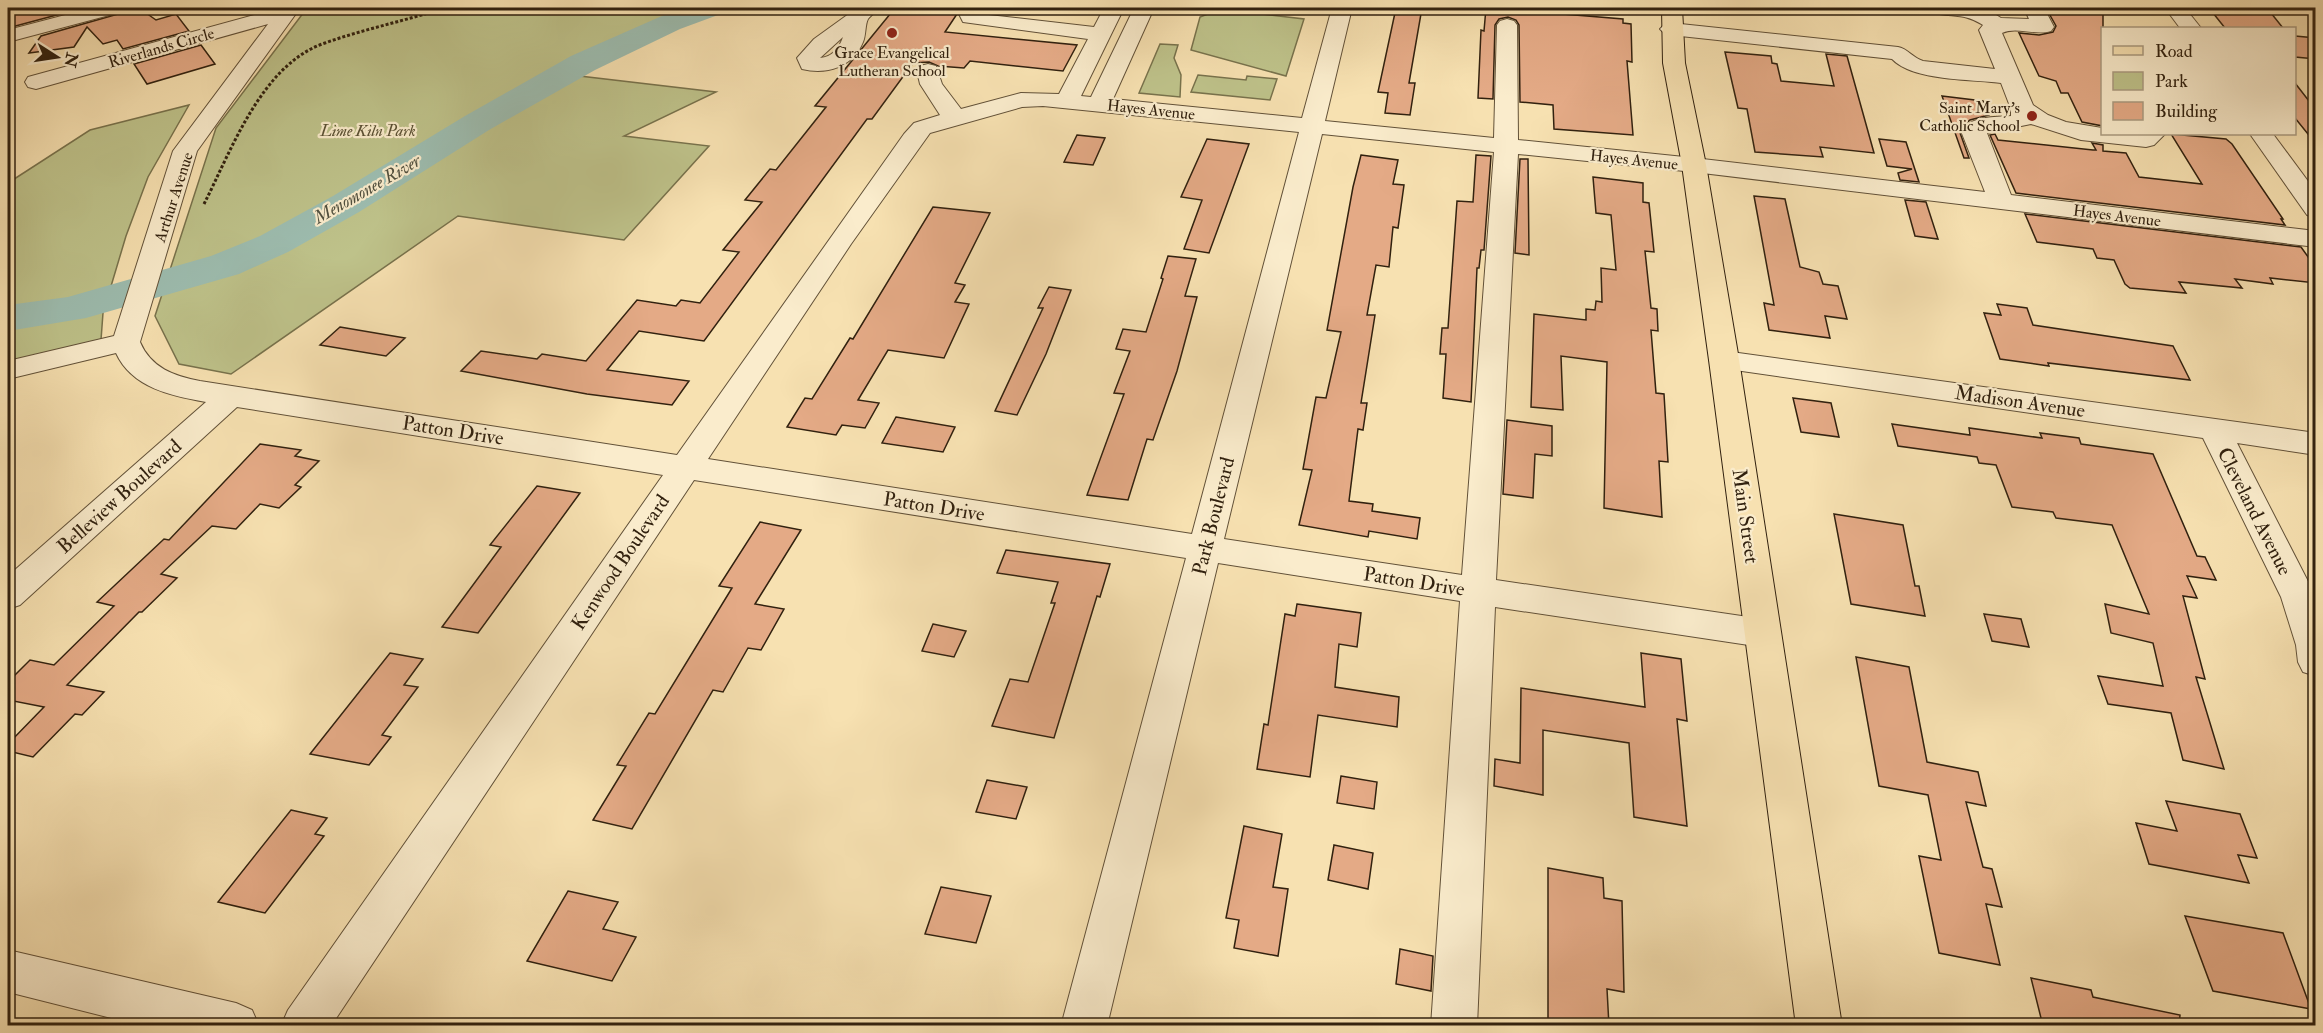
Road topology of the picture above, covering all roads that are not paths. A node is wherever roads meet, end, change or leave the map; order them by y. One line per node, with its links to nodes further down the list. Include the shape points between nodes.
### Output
1 (114, 8): 15 (street)
2 (974, 8): 14 (street, via 970,18)
3 (1111, 8): 14 (street)
4 (1144, 8): 20 (street)
5 (1341, 8): 23 (street, Park Boulevard)
6 (1937, 8): 12 (street, via 1976,11)
7 (2034, 8): 12 (street, via 2044,27 2006,23)
8 (2175, 8): 13 (street)
9 (288, 10): 18 (street, Riverlands Circle); 33 (street, Arthur Avenue, via 185,151)
10 (1671, 18): 17 (street, via 1898,53 1908,63 1921,67); 29 (main road, Main Street, via 1674,63)
11 (1507, 25): 28 (street)
12 (1998, 26): 17 (street, via 1990,30)
13 (2189, 27)
14 (1099, 34): 19 (street)
15 (8, 36)
16 (928, 71): 22 (street, via 927,78 951,108)
17 (2010, 77): 21 (street)
18 (36, 82)
19 (1067, 101): 20 (street, Hayes Avenue); 22 (street, Hayes Avenue, via 1028,99)
20 (1099, 104): 23 (street, Hayes Avenue)
21 (2023, 109): 24 (street, via 2040,120); 30 (street, via 2022,120 1981,125 1973,131)
22 (953, 118): 39 (street, Kenwood Boulevard, via 922,128 912,139)
23 (1312, 126): 28 (street, Hayes Avenue); 40 (street, Park Boulevard)
24 (2101, 134)
25 (2106, 135): 26 (street, via 2146,140)
26 (2152, 135)
27 (2255, 135): 31 (street)
28 (1506, 146): 29 (street, Hayes Avenue); 41 (street)
29 (1694, 165): 30 (street, Hayes Avenue); 34 (main road, Main Street)
30 (2001, 201): 32 (street, Hayes Avenue)
31 (2316, 210)
32 (2316, 239)
33 (126, 342): 35 (street); 36 (street, Patton Drive, via 129,354 143,371 179,386)
34 (1724, 360): 37 (street, Madison Avenue); 43 (main road, Main Street)
35 (8, 370)
36 (231, 396): 39 (street, Patton Drive); 42 (street, Belleview Boulevard)
37 (2214, 429): 38 (street, Madison Avenue); 44 (street, Cleveland Avenue, via 2298,597)
38 (2316, 444)
39 (686, 467): 40 (street, Patton Drive); 47 (street, Kenwood Boulevard)
40 (1205, 548): 41 (street, Patton Drive); 48 (street, Park Boulevard)
41 (1478, 591): 43 (street, Patton Drive); 49 (street)
42 (8, 596)
43 (1762, 633): 50 (main road, Main Street)
44 (2316, 662)
45 (8, 970): 46 (street)
46 (236, 1026)
47 (304, 1026)
48 (1084, 1026)
49 (1454, 1026)
50 (1819, 1026)

